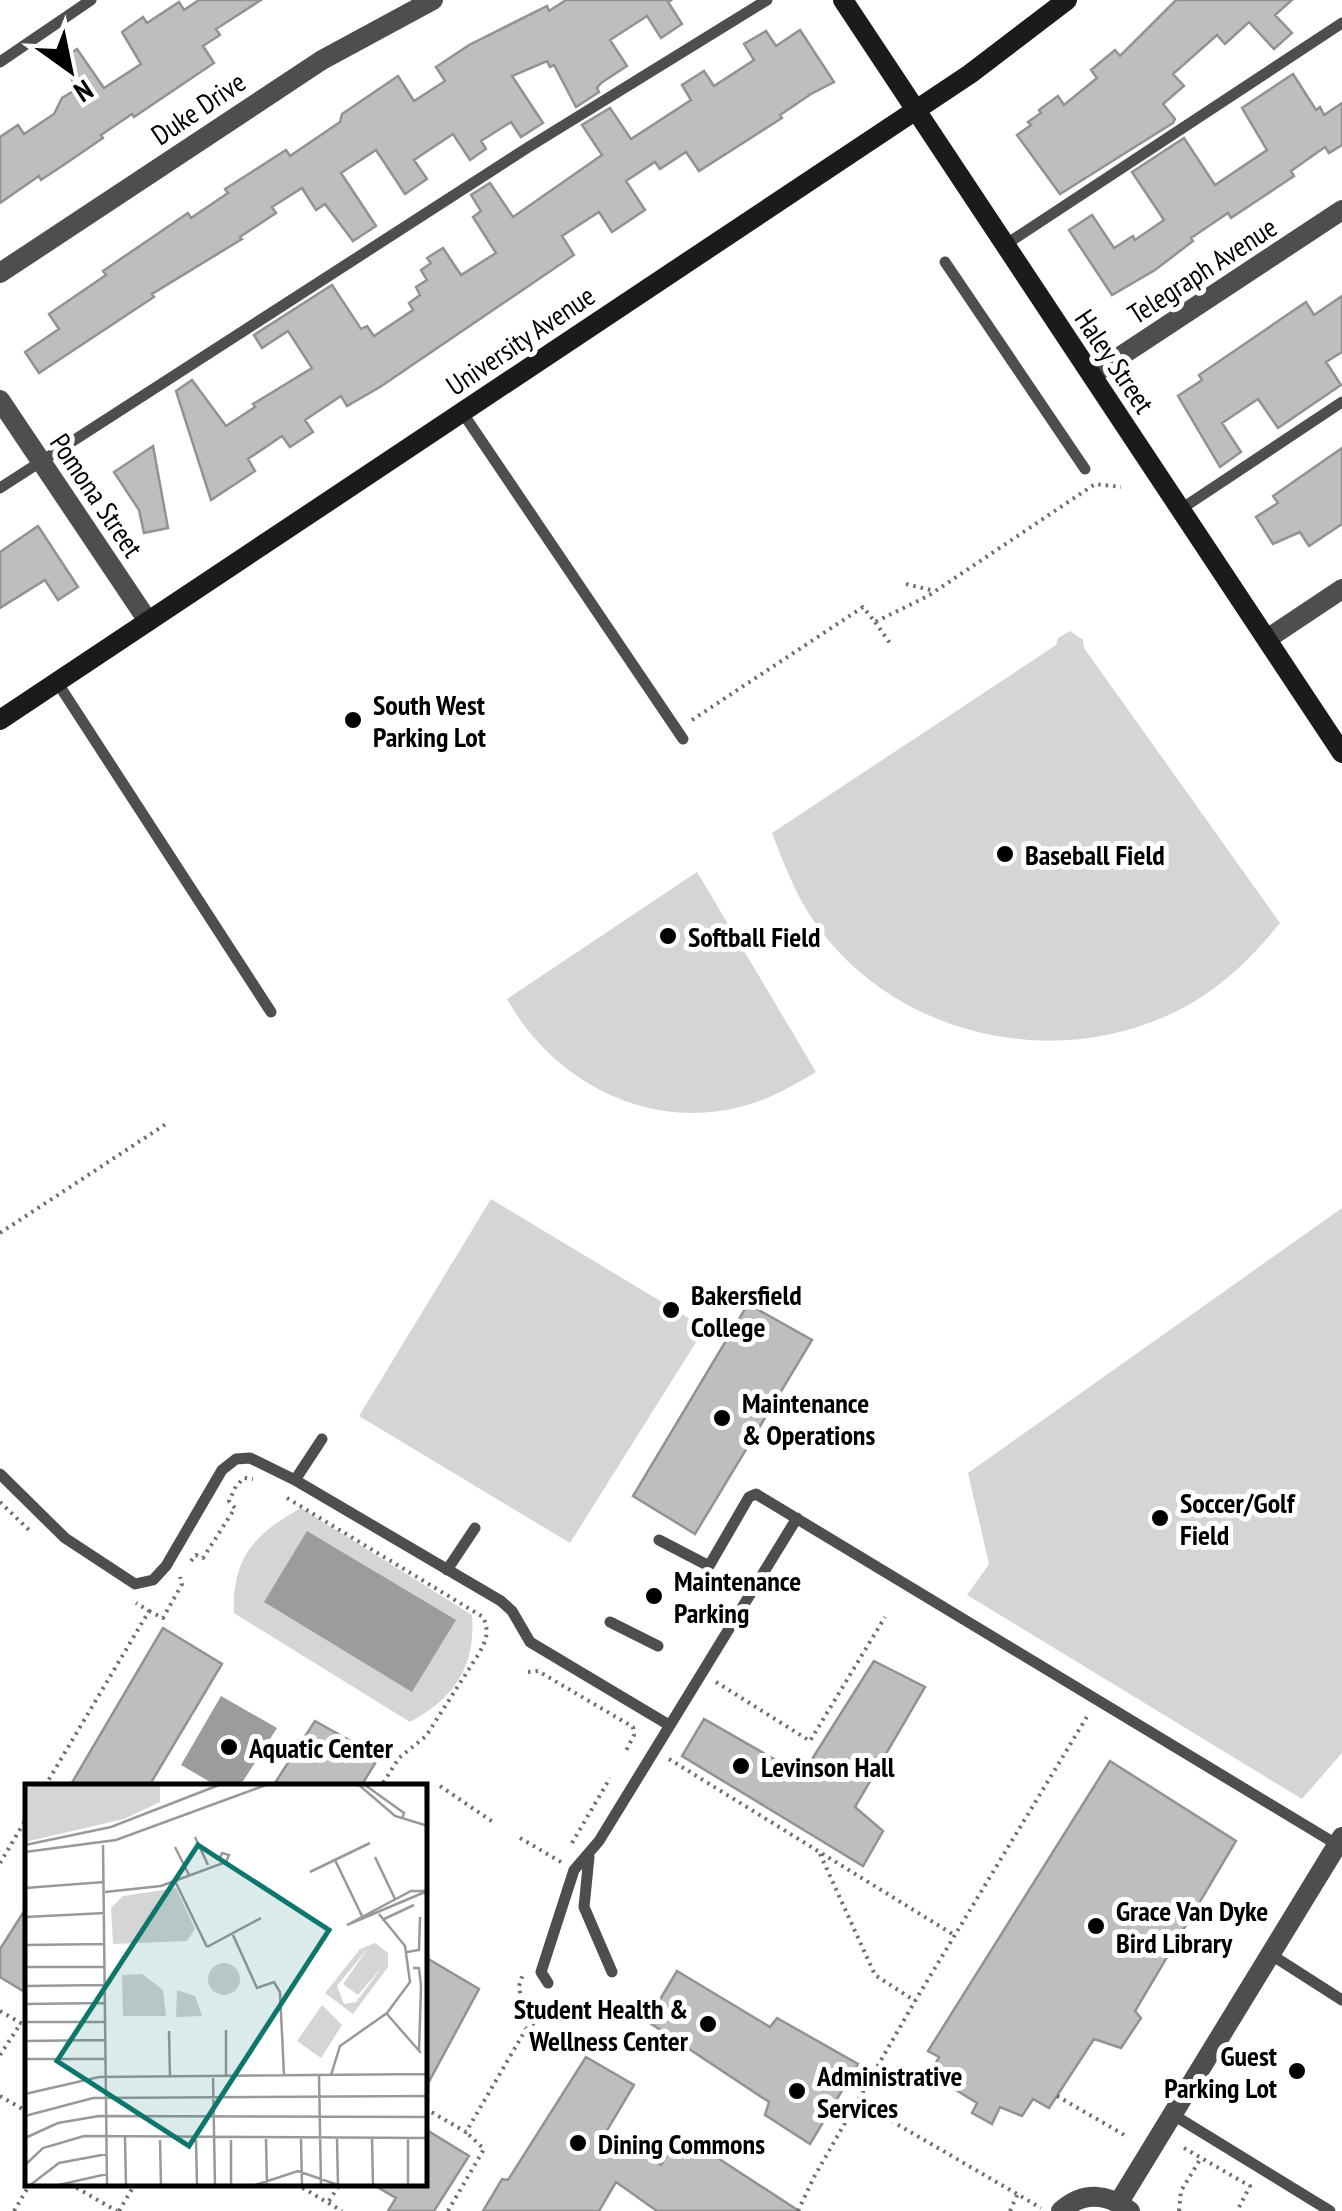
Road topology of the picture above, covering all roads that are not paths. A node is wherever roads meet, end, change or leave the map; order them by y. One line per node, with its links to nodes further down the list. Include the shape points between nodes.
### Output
1 (91, 0): 7 (lane)
2 (433, 0): 12 (street, Duke Drive, via 322,60)
3 (767, 0): 17 (lane)
4 (843, 0): 8 (street, Haley Street)
5 (1067, 0): 8 (street, University Avenue)
6 (1342, 22): 10 (lane)
7 (0, 62)
8 (914, 110): 10 (street, Haley Street); 16 (street, University Avenue)
9 (1342, 210): 13 (street, Telegraph Avenue)
10 (1004, 245): 13 (street, Haley Street)
11 (944, 262): 18 (lane)
12 (0, 273)
13 (1092, 376): 20 (street, Haley Street)
14 (0, 400): 17 (street, Pomona Street)
15 (1342, 402): 20 (lane)
16 (462, 412): 22 (street, University Avenue); 26 (lane)
17 (40, 461): 19 (lane); 22 (street, Pomona Street)
18 (1085, 470)
19 (0, 488)
20 (1181, 509): 23 (street, Haley Street)
21 (1342, 590): 23 (street)
22 (148, 621): 24 (street, University Avenue)
23 (1267, 639): 27 (street, Haley Street)
24 (57, 682): 25 (street, University Avenue); 28 (lane)
25 (0, 720)
26 (680, 734)
27 (1342, 753)
28 (270, 1012)
29 (322, 1439): 31 (lane)
30 (0, 1474): 31 (lane, via 65,1538 135,1584 152,1580 166,1566 222,1470 236,1459 250,1458)
31 (296, 1480): 35 (lane)
32 (797, 1518): 34 (lane, via 756,1494 749,1497 708,1566); 38 (lane); 39 (lane)
33 (475, 1528): 35 (lane)
34 (659, 1540)
35 (446, 1570): 38 (lane, via 512,1610 530,1642)
36 (610, 1622): 37 (lane)
37 (658, 1646)
38 (669, 1725): 40 (lane)
39 (1339, 1841): 41 (street)
40 (588, 1857): 42 (lane, via 584,1907); 43 (lane, via 568,1887 542,1972)
41 (1268, 1953): 44 (lane); 45 (street)
42 (612, 1972)
43 (548, 1983)
44 (1342, 2000)
45 (1172, 2114): 46 (street); 48 (lane)
46 (1124, 2206): 47 (street, via 1090,2196)
47 (1062, 2211)
48 (1330, 2211)

